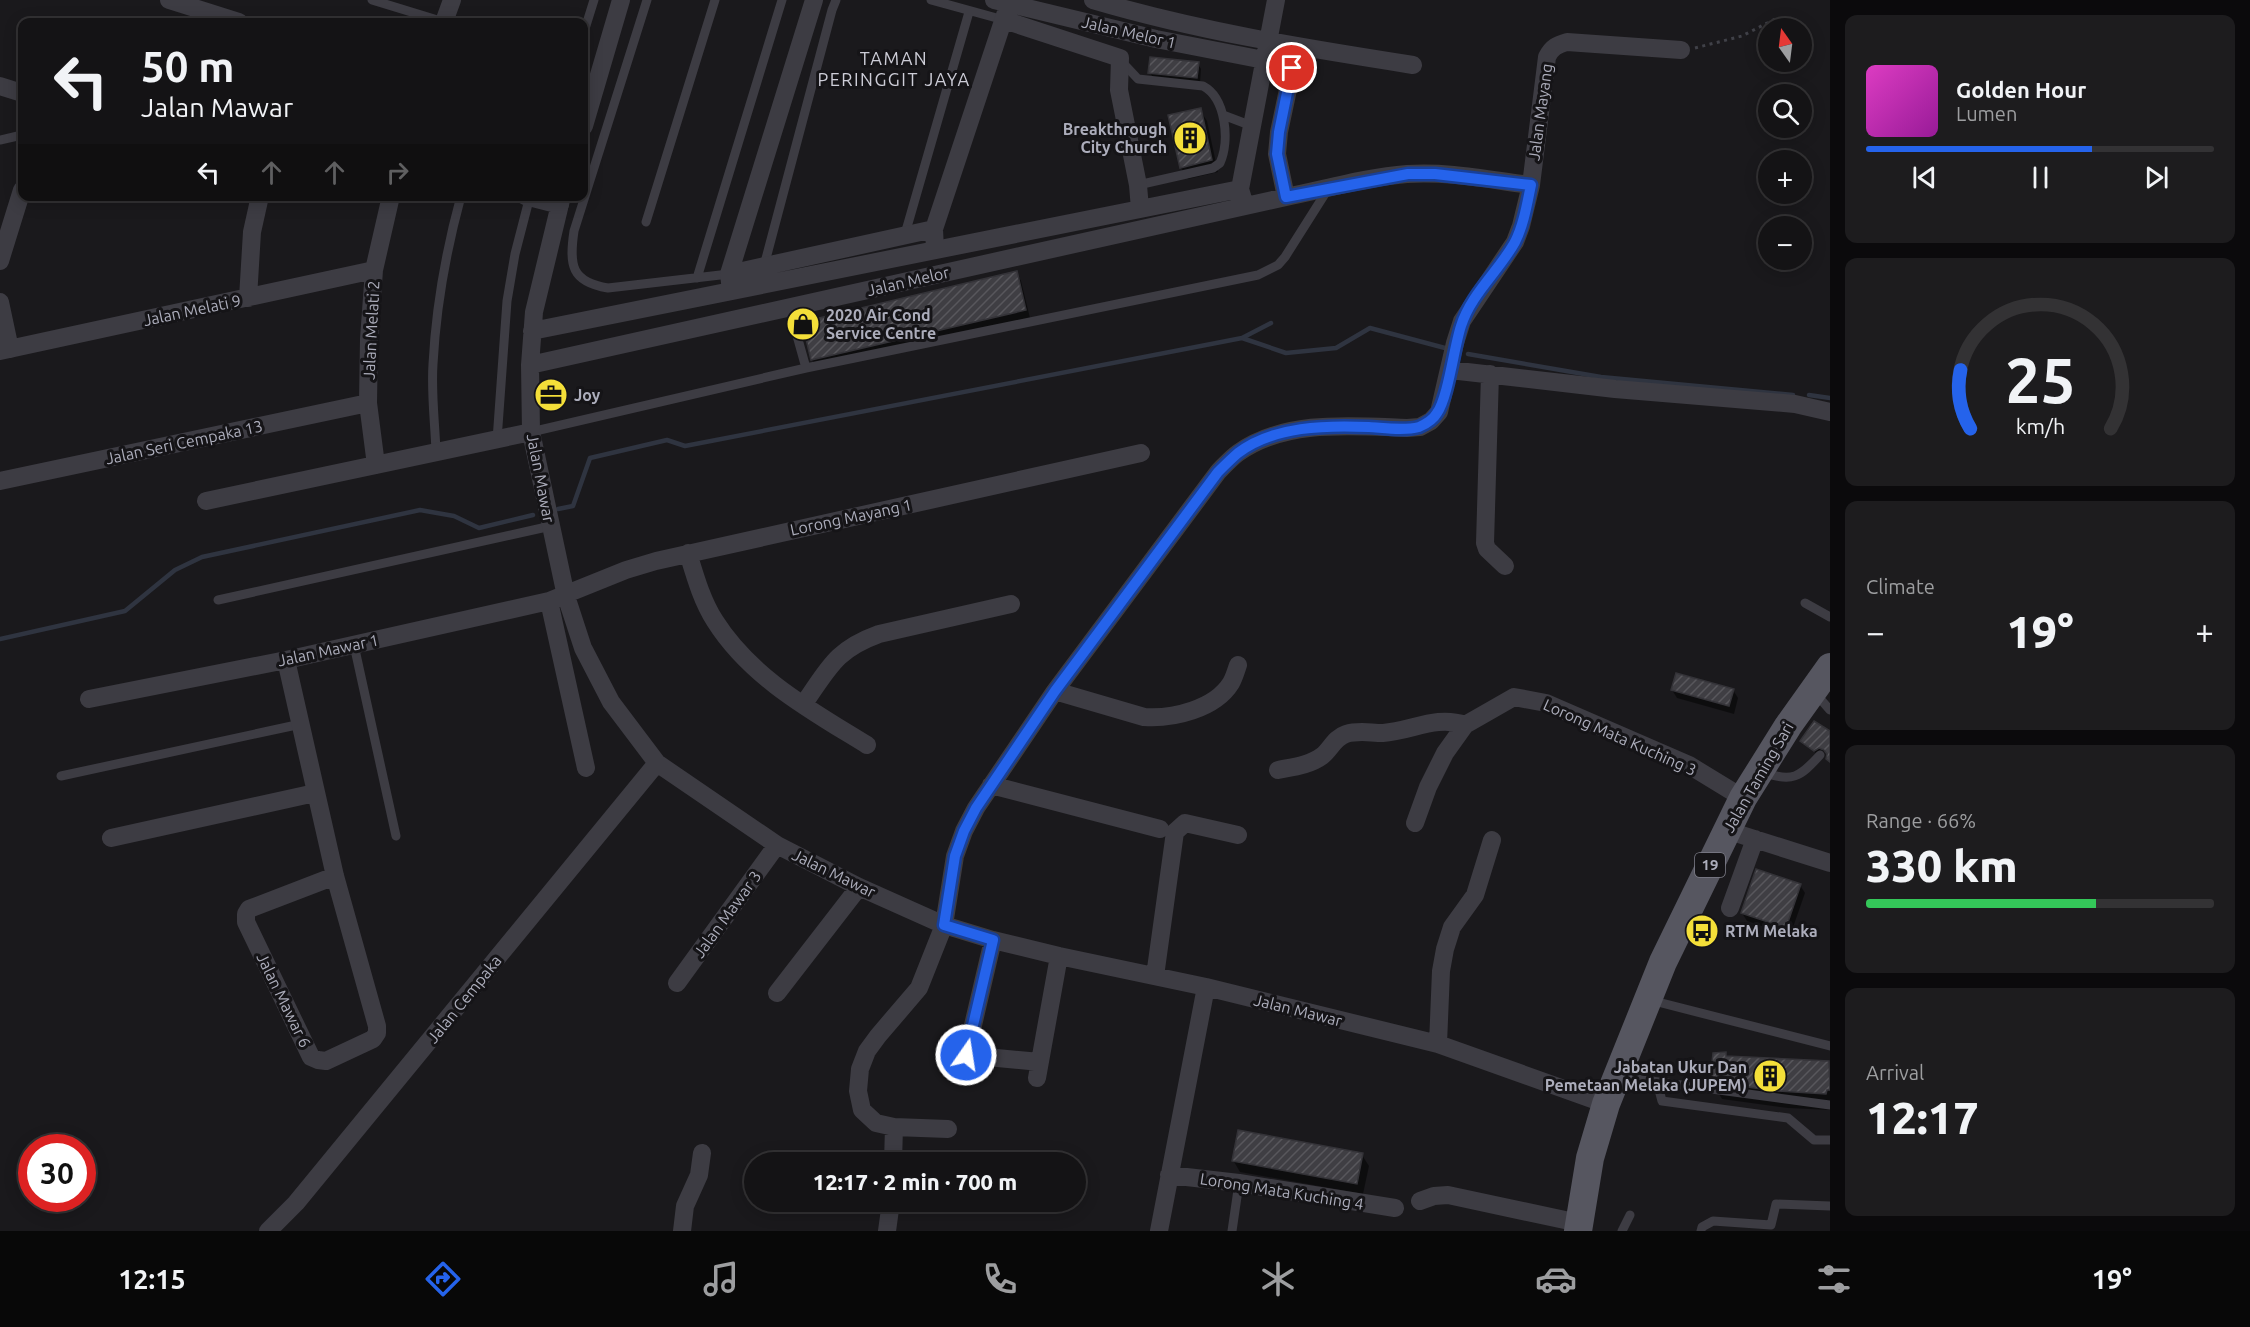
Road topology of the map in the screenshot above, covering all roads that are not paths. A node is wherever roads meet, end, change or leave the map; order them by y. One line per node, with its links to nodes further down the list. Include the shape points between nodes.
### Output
1 (169, 0): 16 (street)
2 (372, 0): 17 (lane)
3 (452, 0): 18 (street)
4 (594, 0): 19 (lane)
5 (621, 0): 28 (street)
6 (647, 0): 35 (lane)
7 (715, 0): 47 (lane)
8 (782, 0): 56 (lane)
9 (814, 0): 58 (street)
10 (836, 0): 54 (lane)
11 (931, 0): 15 (lane)
12 (1093, 0): 20 (street, via 1160,20)
13 (1276, 0): 20 (street)
14 (1002, 8): 15 (lane); 23 (street); 24 (street, Jalan Melor 1); 48 (street)
15 (969, 12): 50 (lane)
16 (226, 18)
17 (431, 18)
18 (445, 18)
19 (588, 19)
20 (1268, 41): 21 (street); 24 (street)
21 (1297, 47): 25 (street); 38 (street, via 1277,154)
22 (1681, 50): 34 (street, Jalan Mayang, via 1567,42 1550,50)
23 (1120, 58): 29 (lane, via 1138,79 1211,90); 33 (street, via 1119,90)
24 (1264, 60): 30 (street)
25 (1413, 65)
26 (0, 86): 27 (street)
27 (18, 92)
28 (588, 112)
29 (1223, 115): 30 (lane); 33 (lane, via 1225,145 1220,163 1213,168)
30 (1252, 126): 37 (street)
31 (18, 136): 32 (lane)
32 (0, 140)
33 (1138, 185): 46 (street)
34 (1531, 185): 36 (street, Jalan Melor, via 1408,174); 66 (street, Jalan Mayang, via 1515,242 1462,321)
35 (588, 187)
36 (1328, 189): 38 (street, Jalan Melor); 65 (lane, via 1285,257 1258,275)
37 (1243, 197): 38 (street, Jalan Melor); 46 (street, Jalan Melor); 52 (street, Jalan Melor)
38 (1286, 197)
39 (259, 201): 59 (street, via 252,232)
40 (390, 201): 55 (street, Jalan Melati 2)
41 (460, 201): 72 (lane, via 448,243 438,309 433,366)
42 (527, 201): 71 (lane, via 507,301)
43 (561, 201): 62 (street, Jalan Mawar)
44 (583, 201): 56 (lane, via 574,231 571,261 578,275 590,285 608,288)
45 (13, 202): 53 (street)
46 (1140, 209): 49 (street, Jalan Melor)
47 (646, 222)
48 (934, 229): 50 (street); 51 (street)
49 (1023, 232): 51 (street, Jalan Melor); 52 (street)
50 (904, 234): 54 (street)
51 (935, 250): 57 (street, Jalan Melor)
52 (1028, 254): 61 (street, Jalan Melor)
53 (0, 261)
54 (764, 266): 58 (street)
55 (374, 270): 59 (street, Jalan Melati 9); 68 (street, Jalan Melati 2)
56 (697, 278): 58 (lane)
57 (783, 281): 58 (street, Jalan Melor); 61 (street)
58 (730, 282): 62 (street, Jalan Melor)
59 (248, 298): 63 (street, Jalan Melati 9)
60 (0, 302): 63 (street)
61 (789, 307): 64 (street, Jalan Melor); 65 (lane)
62 (532, 331): 64 (street, Jalan Mawar)
63 (5, 350)
64 (530, 364): 70 (street, Jalan Mawar)
65 (806, 368): 70 (lane)
66 (1450, 370): 67 (street); 91 (street, Jalan Mayang, via 1439,412 1420,427 1311,429 1264,439 1238,453 1218,472)
67 (1490, 374): 69 (street, via 1795,404); 79 (street, via 1485,543)
68 (368, 403): 74 (street, Jalan Melati 2); 75 (street, Jalan Seri Cempaka 13)
69 (1830, 412)
70 (531, 432): 71 (street); 77 (street, Jalan Mawar)
71 (497, 440): 72 (street)
72 (436, 452): 74 (street)
73 (1141, 453): 78 (street, Lorong Mayang 1)
74 (376, 465): 76 (street)
75 (0, 481)
76 (206, 501)
77 (551, 526): 80 (street, Jalan Mawar); 81 (lane)
78 (688, 553): 80 (street, Lorong Mayang 1, via 626,570); 94 (street, via 714,620 734,648 763,676)
79 (1505, 566)
80 (557, 598): 85 (street, Jalan Mawar 1); 86 (street, Jalan Mawar); 87 (street)
81 (218, 600)
82 (1805, 603): 84 (lane)
83 (1011, 604): 94 (street, via 860,640 834,661)
84 (1830, 617)
85 (354, 645): 88 (street, Jalan Mawar 1); 111 (lane)
86 (583, 648): 87 (street); 99 (street, Jalan Mawar, via 610,702)
87 (562, 653): 100 (street)
88 (286, 660): 92 (street, Jalan Mawar 1); 95 (street, Jalan Mawar 6)
89 (1238, 665): 91 (street, via 1232,682 1220,696 1201,707 1159,718)
90 (1830, 668): 93 (main road, Jalan Taming Sari / 19)
91 (1055, 691): 104 (street, Jalan Mayang)
92 (89, 699)
93 (1821, 700): 102 (main road, Jalan Taming Sari / 19)
94 (803, 705): 97 (street)
95 (301, 724): 103 (lane); 105 (street, Jalan Mawar 6)
96 (1465, 725): 101 (street, via 1441,720 1401,731 1344,734 1317,759); 106 (street, Lorong Mata Kuching 3, via 1514,697 1545,703 1689,765); 107 (street, Lorong Mata Kuching 3, via 1445,753)
97 (867, 745)
98 (1820, 755): 102 (lane, via 1804,772 1793,777 1780,778)
99 (657, 763): 115 (street, Jalan Mawar); 150 (street, Jalan Cempaka, via 297,1203)
100 (586, 768)
101 (1278, 770)
102 (1760, 770): 106 (main road, Jalan Taming Sari / 19)
103 (62, 776)
104 (992, 785): 108 (street); 120 (street, Jalan Mayang, via 964,831 955,856)
105 (315, 793): 112 (street); 117 (street, Jalan Mawar 6)
106 (1743, 798): 109 (main road, Jalan Taming Sari / 19)
107 (1415, 823)
108 (1160, 829)
109 (1726, 830): 113 (street); 127 (main road, Jalan Taming Sari / 19)
110 (1238, 835): 123 (street, via 1185,823 1175,832)
111 (396, 836)
112 (111, 838)
113 (1755, 839): 116 (street); 119 (street)
114 (1492, 840): 128 (street, via 1475,895 1452,927 1445,949)
115 (777, 845): 118 (street, Jalan Mawar); 124 (street, Jalan Mawar 3)
116 (1830, 863)
117 (335, 876): 117 (street, Jalan Mawar 6, via 377,1033 373,1039 326,1061 311,1057 246,922 246,914 249,909)
118 (859, 887): 120 (street, Jalan Mawar); 126 (street)
119 (1730, 908)
120 (944, 925): 121 (street, Jalan Mawar); 136 (street, Jalan Mayang, via 919,988 867,1051 860,1069 858,1091 862,1110 876,1123)
121 (993, 940): 122 (street, Jalan Mawar); 122 (street, via 966,1055 1039,1070)
122 (1059, 956): 123 (street, Jalan Mawar)
123 (1155, 976): 125 (street, Jalan Mawar)
124 (677, 983)
125 (1206, 987): 128 (street, Jalan Mawar); 141 (street)
126 (777, 993)
127 (1648, 1000): 129 (lane); 130 (main road, Jalan Taming Sari / 19)
128 (1438, 1044): 133 (street, Jalan Mawar)
129 (1830, 1046)
130 (1617, 1077): 131 (lane); 133 (main road, Jalan Taming Sari / 19)
131 (1657, 1082): 132 (lane); 135 (lane, via 1662,1101)
132 (1710, 1089): 134 (lane); 135 (lane)
133 (1606, 1104): 148 (main road, Jalan Taming Sari / 19, via 1590,1158)
134 (1830, 1105)
135 (1709, 1107): 138 (lane, via 1788,1118 1814,1140)
136 (894, 1127): 137 (street); 139 (street)
137 (948, 1129)
138 (1830, 1140)
139 (893, 1152)
140 (702, 1153): 151 (street, via 699,1175 685,1206)
141 (1169, 1175): 142 (street, Lorong Mata Kuching 4); 153 (street)
142 (1239, 1183): 145 (street, Lorong Mata Kuching 4); 154 (lane)
143 (1420, 1201): 148 (street, via 1448,1195)
144 (1830, 1206): 149 (lane, via 1776,1204)
145 (1395, 1208)
146 (890, 1212): 152 (street)
147 (1630, 1215): 155 (lane)
148 (1578, 1227)
149 (1771, 1228): 156 (lane, via 1713,1221)
150 (268, 1231)
151 (682, 1231)
152 (887, 1231)
153 (1159, 1231)
154 (1232, 1231)
155 (1622, 1231)
156 (1701, 1231)

